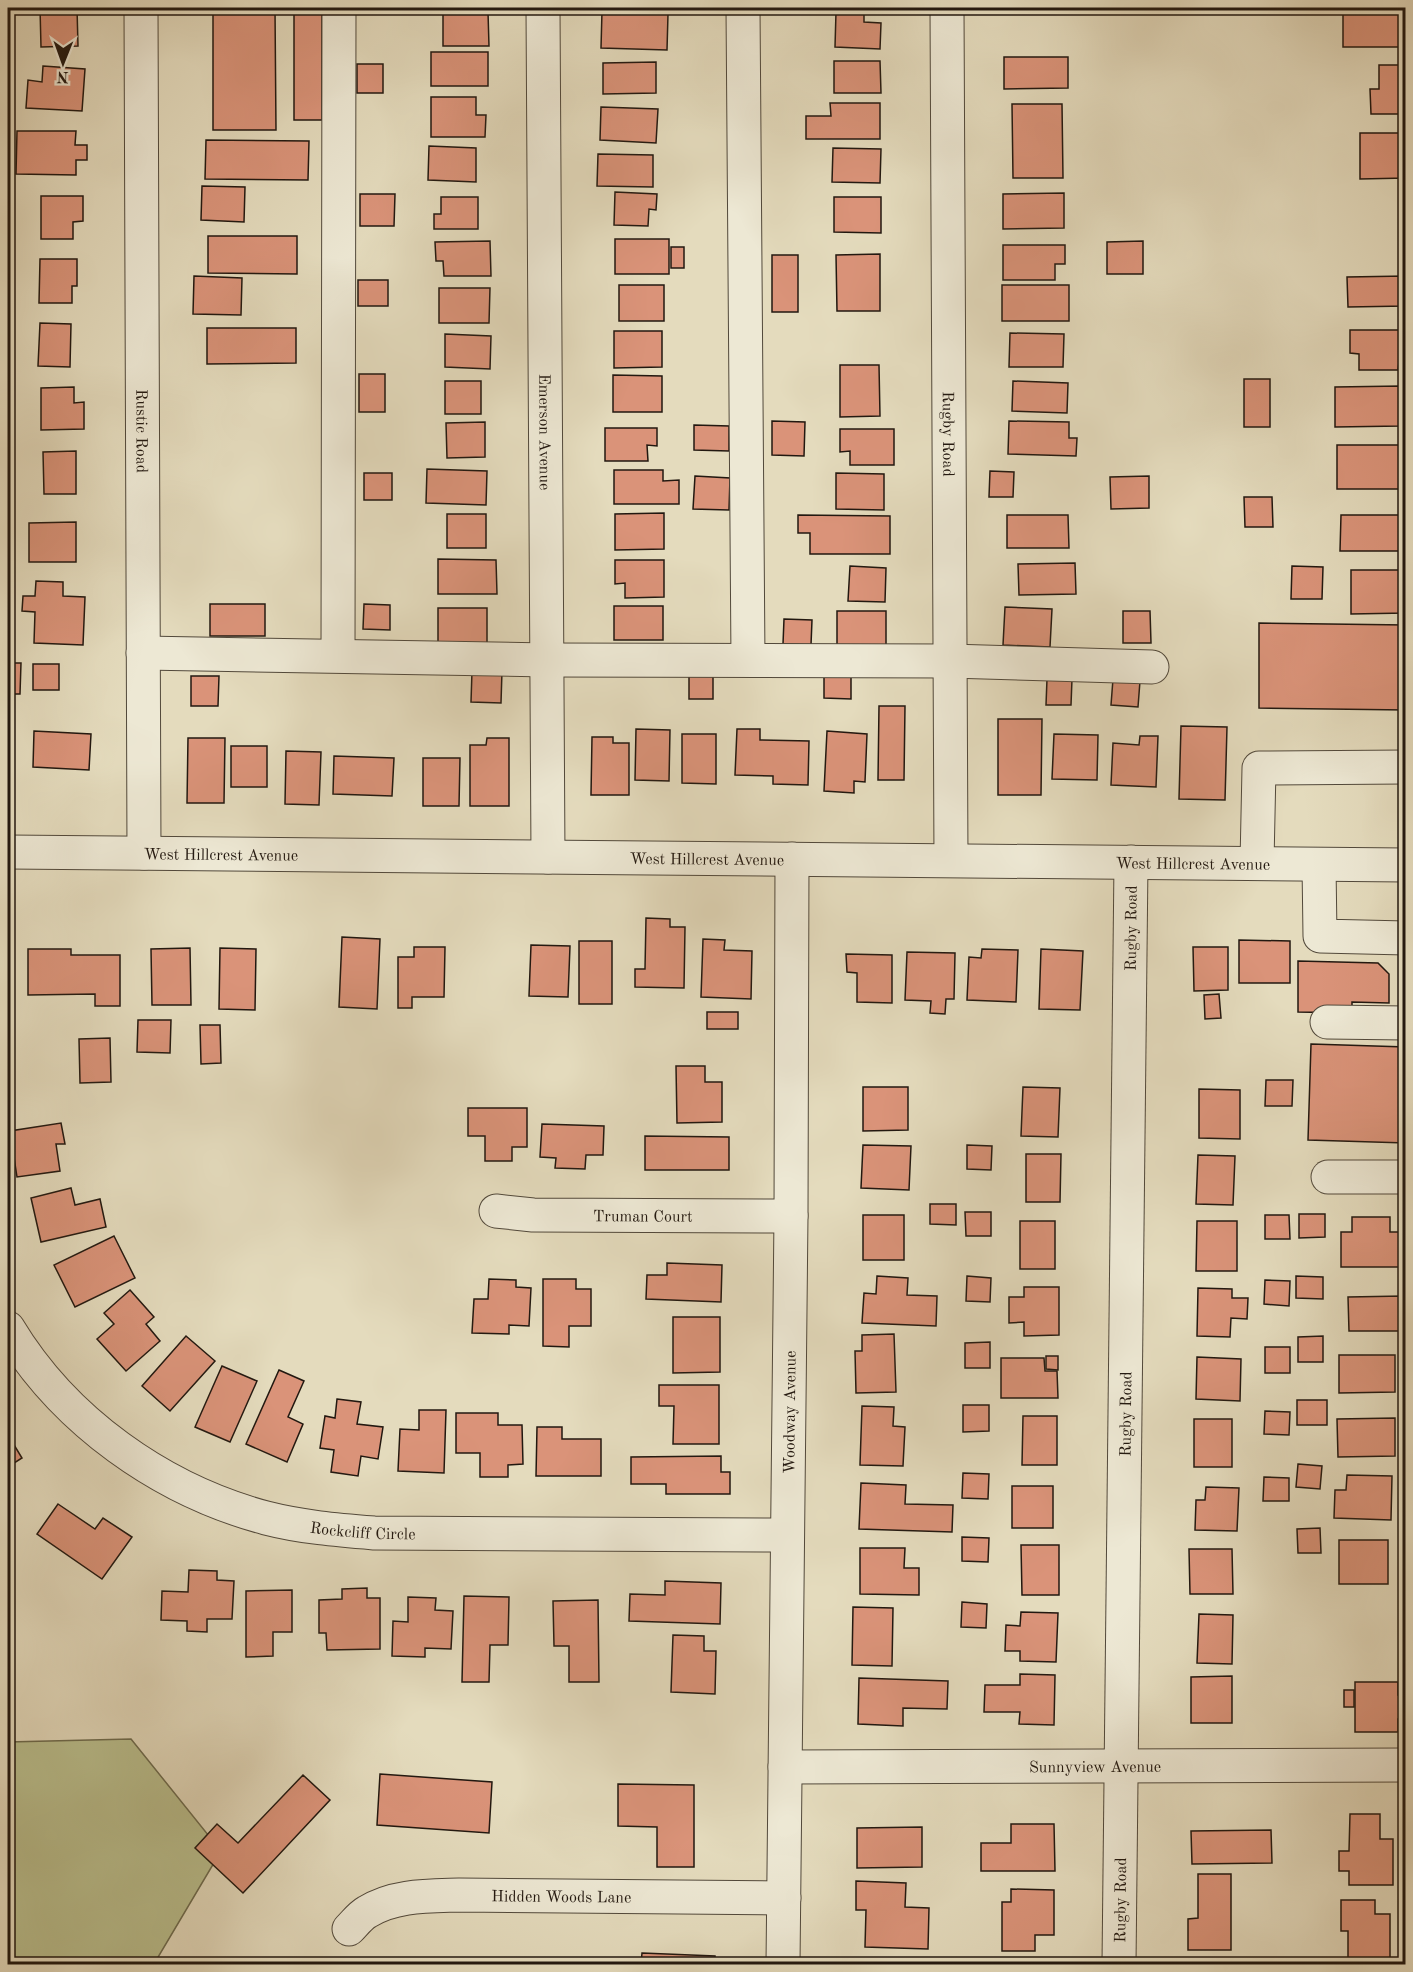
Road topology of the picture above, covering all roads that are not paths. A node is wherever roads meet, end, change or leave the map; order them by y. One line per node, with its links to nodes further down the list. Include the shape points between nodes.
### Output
1 (141, 8): 6 (street, Rustic Road)
2 (339, 8): 7 (street)
3 (543, 8): 8 (street, Emerson Avenue)
4 (743, 8): 9 (street)
5 (947, 8): 10 (street, Rugby Road)
6 (143, 652): 7 (street); 14 (street, Rustic Road)
7 (338, 655): 8 (street)
8 (548, 660): 9 (street); 15 (street, Emerson Avenue)
9 (748, 660): 10 (street)
10 (950, 661): 11 (street); 17 (street, Rugby Road)
11 (1152, 667)
12 (1406, 767): 19 (street, via 1259,768)
13 (8, 852): 14 (street, West Hillcrest Avenue)
14 (144, 853): 15 (street, West Hillcrest Avenue)
15 (548, 857): 16 (street, West Hillcrest Avenue)
16 (792, 859): 17 (street, West Hillcrest Avenue); 28 (street, Woodway Avenue)
17 (951, 860): 18 (street, West Hillcrest Avenue)
18 (1131, 862): 19 (street, West Hillcrest Avenue); 32 (street, Rugby Road)
19 (1257, 862): 20 (street, West Hillcrest Avenue)
20 (1319, 865): 21 (street, West Hillcrest Avenue); 22 (street, via 1320,936)
21 (1406, 865)
22 (1406, 938)
23 (1327, 1022): 24 (street)
24 (1406, 1023)
25 (1328, 1177): 26 (street)
26 (1406, 1177)
27 (496, 1211): 28 (street, Truman Court, via 533,1215)
28 (790, 1216): 30 (street, Woodway Avenue)
29 (8, 1328): 30 (street, Rockcliff Circle, via 70,1407 135,1459 198,1494 266,1518 374,1533)
30 (788, 1535): 33 (street, Woodway Avenue)
31 (1406, 1765): 32 (street, Sunnyview Avenue)
32 (1121, 1766): 33 (street, Sunnyview Avenue); 37 (street, Rugby Road)
33 (785, 1767): 34 (street, Woodway Avenue)
34 (784, 1898): 35 (street, Hidden Woods Lane, via 420,1896 392,1900 366,1913); 36 (street, Woodway Avenue)
35 (349, 1929)
36 (783, 1965)
37 (1119, 1965)

